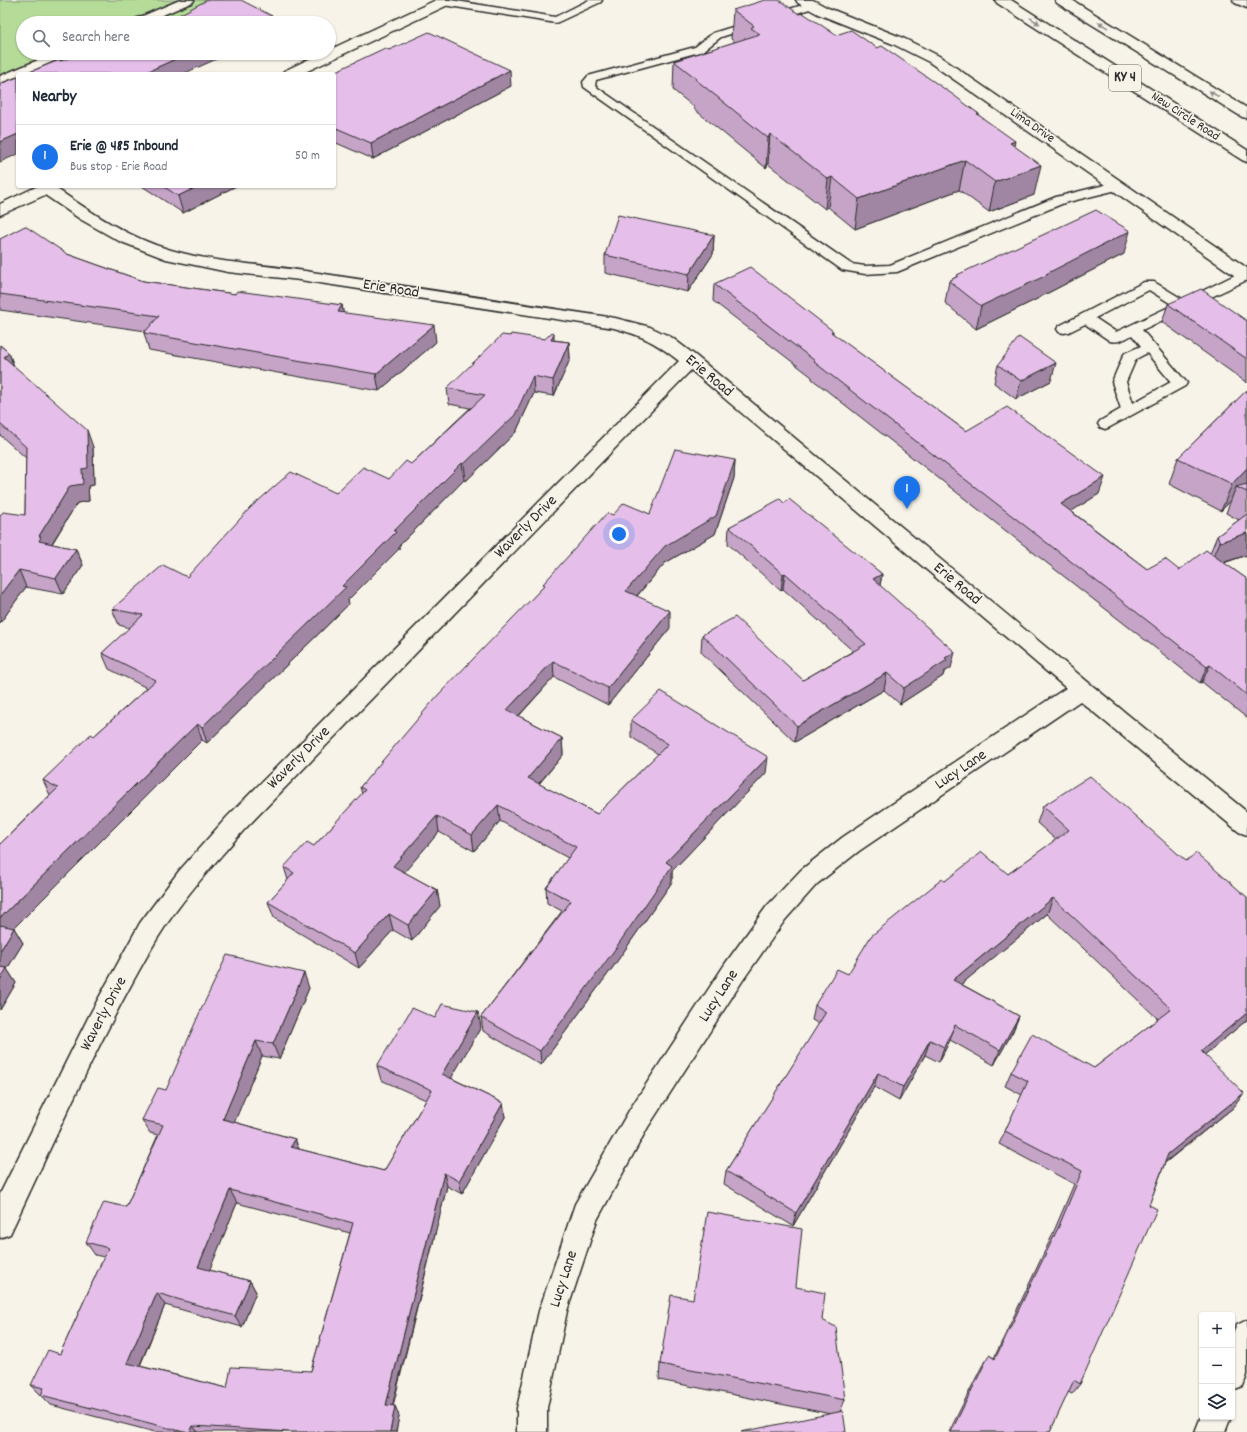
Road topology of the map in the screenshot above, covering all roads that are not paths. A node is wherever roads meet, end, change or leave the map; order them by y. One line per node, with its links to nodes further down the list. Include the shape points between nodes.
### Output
1 (189, 0): 9 (lane)
2 (597, 0): 6 (lane, via 556,20)
3 (1002, 0): 18 (main road, New Circle Road / KY 4, one-way to 18)
4 (1062, 0): 17 (main road, KY 4, one-way to 4)
5 (1240, 0): 8 (main road)
6 (445, 1): 10 (main road)
7 (808, 2): 19 (main road, Lima Drive, via 823,11 934,59); 19 (lane, via 717,35 699,49 592,78 589,82 590,87 847,267 865,270 892,269 1060,200)
8 (1247, 4)
9 (151, 16)
10 (336, 52)
11 (47, 60): 13 (lane)
12 (319, 60): 14 (main road)
13 (19, 72)
14 (293, 72)
15 (16, 73): 16 (lane)
16 (0, 80)
17 (1247, 114)
18 (1247, 156)
19 (1117, 186): 23 (main road, Lima Drive)
20 (46, 188): 22 (main road)
21 (49, 188): 29 (main road, Erie Road, via 86,216 125,238 166,254 228,267 300,275 615,322 665,341)
22 (0, 210)
23 (1247, 275): 24 (lane)
24 (1183, 305): 25 (lane, via 1149,285); 27 (lane)
25 (1086, 318): 26 (lane); 27 (lane, via 1115,338)
26 (1064, 329)
27 (1134, 329): 28 (lane)
28 (1149, 347): 30 (lane, via 1130,356 1119,382); 30 (lane, via 1180,383)
29 (690, 360): 32 (main road, Erie Road); 34 (main road, Waverly Drive, via 234,824 187,878 149,931 99,1022)
30 (1129, 411): 31 (lane)
31 (1105, 424)
32 (1081, 689): 33 (main road, Erie Road); 38 (main road, Lucy Lane, via 851,844 809,877 776,913 734,972 639,1118 585,1214 553,1311 532,1408)
33 (1247, 825)
34 (0, 1224)
35 (1247, 1335): 36 (main road)
36 (1235, 1367)
37 (1215, 1420): 39 (main road)
38 (532, 1432)
39 (1210, 1432)

